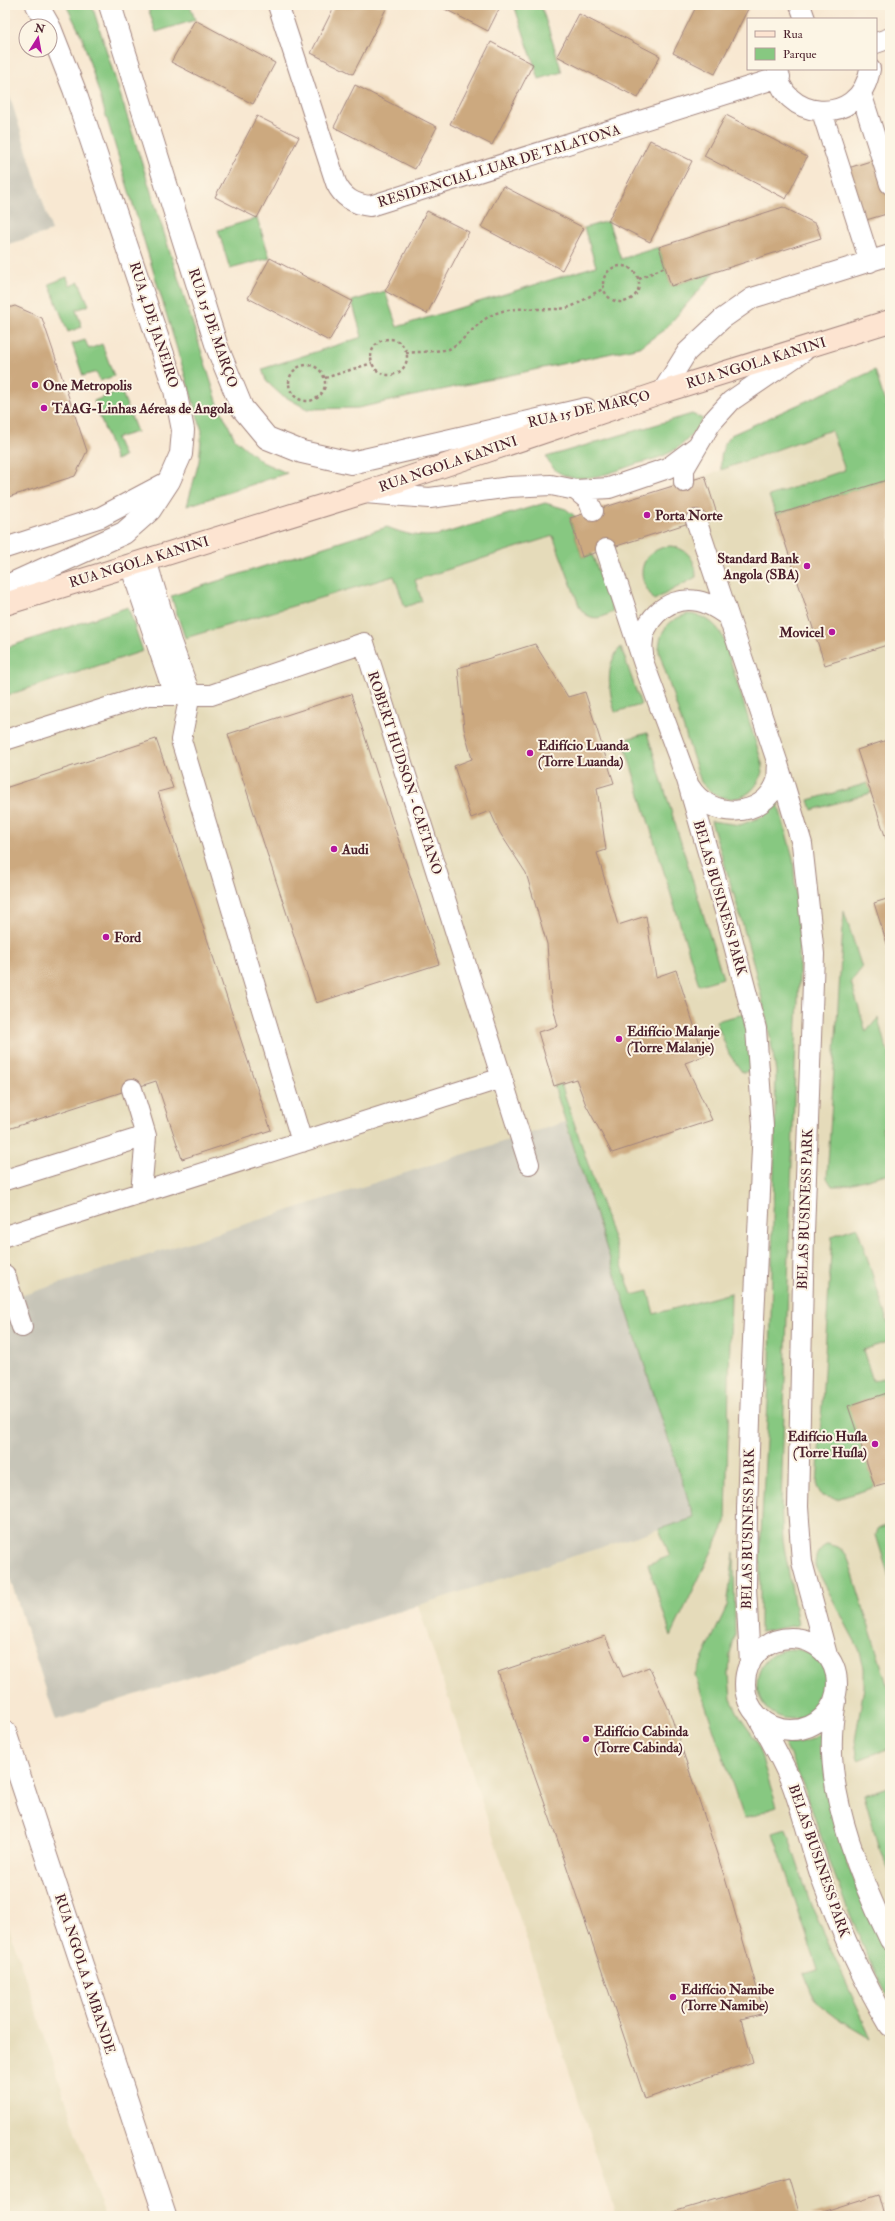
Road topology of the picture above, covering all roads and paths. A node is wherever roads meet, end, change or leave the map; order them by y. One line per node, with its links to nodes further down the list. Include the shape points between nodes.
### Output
1 (37, 5): 5 (street, RUA 4 DE JANEIRO)
2 (110, 5): 25 (street, RUA 15 DE MARÇO, via 217,347 242,408 268,438 302,452 351,463)
3 (278, 5): 11 (lane, RESIDENCIAL LUAR DE TALATONA, via 336,183 348,199 370,206)
4 (800, 5): 6 (lane)
5 (44, 18)
6 (805, 18)
7 (890, 38): 9 (lane)
8 (58, 43): 27 (street, RUA 4 DE JANEIRO, via 175,390 183,430 181,454)
9 (877, 43)
10 (870, 70): 12 (lane, RESIDENCIAL LUAR DE TALATONA)
11 (779, 73): 13 (lane, RESIDENCIAL LUAR DE TALATONA, via 783,87 793,100 806,108)
12 (861, 93): 13 (lane, RESIDENCIAL LUAR DE TALATONA, via 838,110); 14 (lane)
13 (822, 112): 16 (lane)
14 (890, 184)
15 (890, 255): 16 (lane)
16 (870, 262): 25 (lane, via 752,298 722,319 687,352)
17 (664, 267): 18 (path)
18 (639, 279): 19 (path, via 638,291 626,302 614,300); 19 (path, via 633,270 622,266 616,267 606,273)
19 (604, 289): 22 (path, via 593,292 568,308 528,307 494,314 447,350)
20 (890, 321): 21 (main road, RUA NGOLA KANINI)
21 (807, 348): 25 (main road, RUA NGOLA KANINI); 26 (lane, via 731,401 711,423)
22 (406, 353): 23 (path, via 403,369 394,375 381,374); 23 (path, via 396,340 384,340 371,352)
23 (372, 363): 24 (path)
24 (325, 378): 24 (path, via 314,366 302,366 297,368 290,379 291,391 300,400 312,401 322,395)
25 (662, 392): 30 (main road, RUA NGOLA KANINI)
26 (696, 447): 28 (lane, via 684,469); 29 (lane, via 668,468 609,488)
27 (169, 481): 33 (lane, via 101,517); 36 (street, RUA 4 DE JANEIRO, via 150,510 124,533)
28 (684, 482)
29 (576, 490): 30 (lane, via 551,485 510,487 430,498); 31 (lane, via 588,500)
30 (362, 492): 35 (main road, RUA NGOLA KANINI)
31 (593, 511)
32 (696, 520): 38 (lane, BELAS BUSINESS PARK)
33 (5, 548)
34 (606, 549): 39 (lane, BELAS BUSINESS PARK)
35 (138, 562): 37 (main road, RUA NGOLA KANINI); 40 (lane)
36 (5, 587)
37 (5, 604)
38 (728, 616): 39 (lane, BELAS BUSINESS PARK, via 712,606 697,601 680,601 664,607 652,617 644,631); 42 (lane, BELAS BUSINESS PARK)
39 (644, 664): 43 (lane, BELAS BUSINESS PARK)
40 (182, 694): 41 (lane, ROBERT HUDSON - CAETANO, via 148,695); 44 (lane, ROBERT HUDSON - CAETANO, via 211,695 364,643); 47 (lane, via 181,740)
41 (5, 740)
42 (778, 764): 43 (lane, BELAS BUSINESS PARK, via 777,781 768,795 756,805 740,811 724,811 708,806 695,795); 54 (lane, BELAS BUSINESS PARK, via 802,844 814,954 798,1507 802,1562)
43 (686, 780): 55 (lane, BELAS BUSINESS PARK, via 754,1021 761,1077 763,1127 747,1509 746,1587)
44 (502, 1078): 47 (lane); 48 (lane, ROBERT HUDSON - CAETANO)
45 (132, 1089): 46 (lane)
46 (146, 1136): 49 (lane); 50 (lane)
47 (302, 1142): 50 (lane)
48 (529, 1164)
49 (5, 1180)
50 (141, 1193): 51 (lane)
51 (5, 1236)
52 (5, 1275): 53 (lane)
53 (22, 1327)
54 (827, 1655): 55 (lane, BELAS BUSINESS PARK, via 813,1644 786,1639 769,1644); 56 (lane, BELAS BUSINESS PARK, via 836,1674)
55 (750, 1664): 57 (lane, BELAS BUSINESS PARK, via 745,1692)
56 (836, 1695): 57 (lane, BELAS BUSINESS PARK, via 831,1708 822,1719 796,1730 783,1730 769,1725); 59 (lane, BELAS BUSINESS PARK, via 832,1737 836,1784 849,1838 865,1884)
57 (758, 1717): 60 (lane, BELAS BUSINESS PARK, via 782,1759 793,1785 843,1934 865,1982)
58 (5, 1732): 61 (street, RUA NGOLA A MBANDE)
59 (890, 1940)
60 (890, 2026)
61 (165, 2216)

